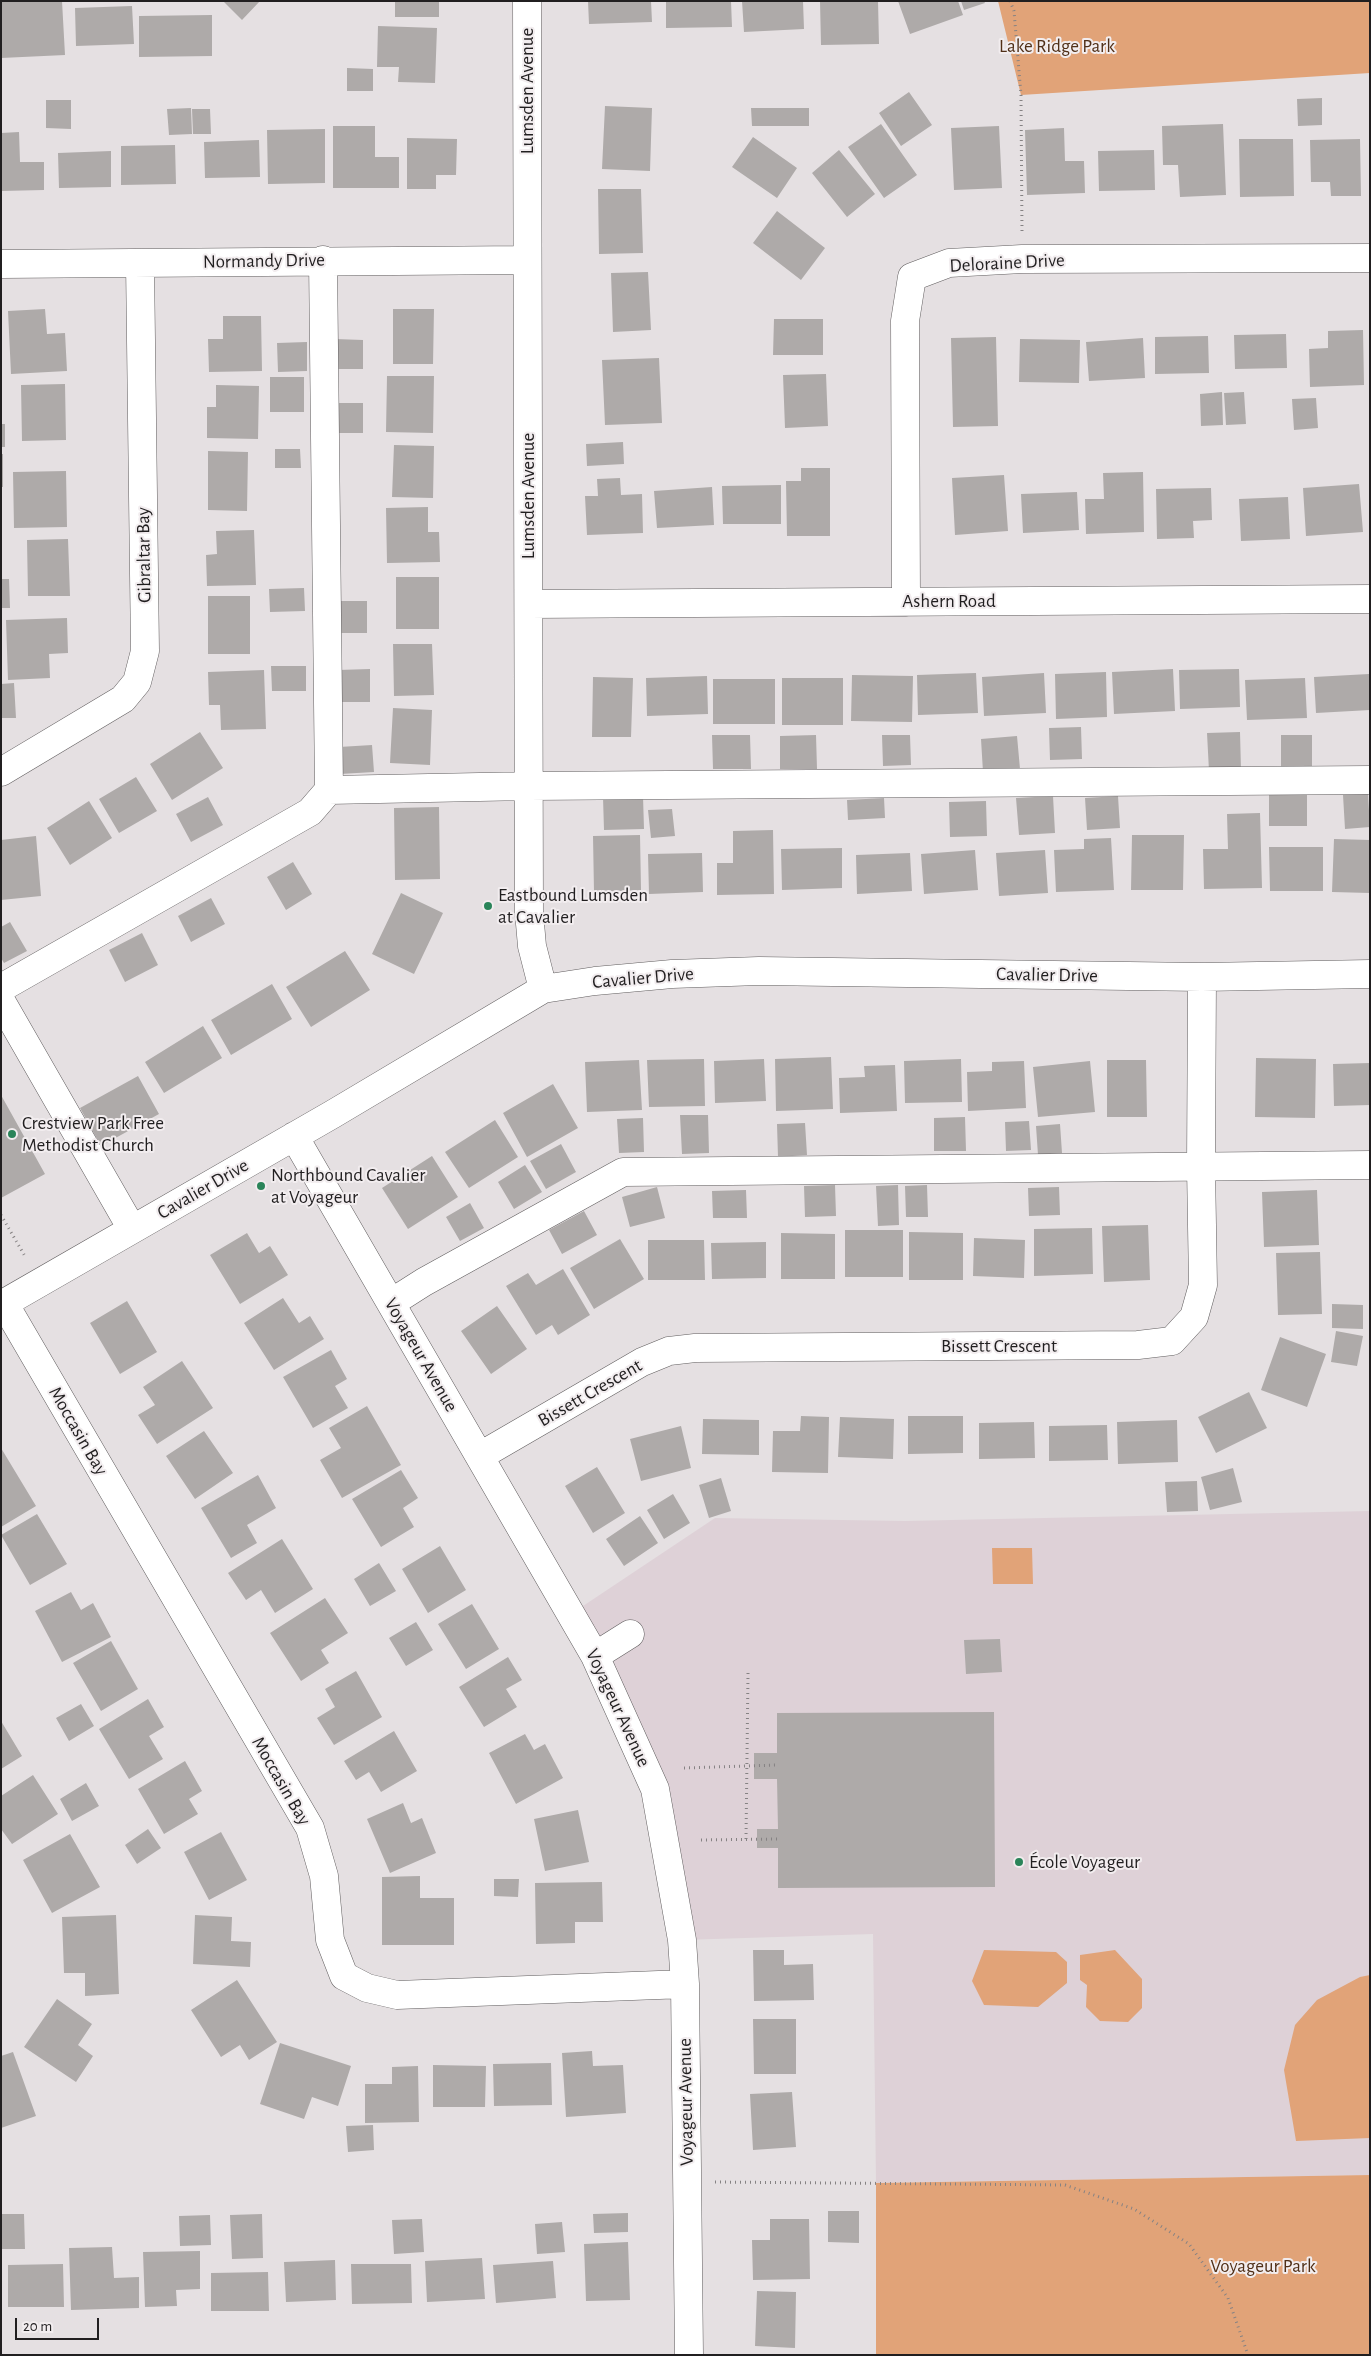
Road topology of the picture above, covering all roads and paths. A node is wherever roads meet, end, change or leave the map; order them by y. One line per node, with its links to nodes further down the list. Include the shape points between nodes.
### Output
1 (527, 1): 6 (street, Lumsden Avenue)
2 (1010, 1): 4 (path, via 1014,11 1021,95)
3 (1370, 258): 4 (street, Deloraine Drive)
4 (1022, 259): 10 (street, Deloraine Drive, via 950,263 912,277 905,321)
5 (323, 260): 6 (street, Normandy Drive); 7 (street, Normandy Drive); 15 (street)
6 (527, 260): 11 (street, Lumsden Avenue)
7 (140, 263): 8 (street, Normandy Drive); 12 (street, Gibraltar Bay, via 145,651 137,682 122,699)
8 (1, 264)
9 (1370, 599): 10 (street, Ashern Road)
10 (906, 602): 11 (street, Ashern Road)
11 (529, 604): 14 (street, Lumsden Avenue)
12 (1, 772)
13 (1370, 780): 14 (street)
14 (529, 786): 15 (street); 19 (street, Lumsden Avenue, via 529,912 532,946)
15 (329, 790): 18 (street, via 310,812)
16 (1370, 974): 17 (street, Cavalier Drive)
17 (1202, 977): 19 (street, Cavalier Drive, via 759,971 663,975); 23 (street, Bissett Crescent)
18 (1, 988)
19 (543, 989): 21 (street, Cavalier Drive)
20 (1, 1001): 25 (street)
21 (294, 1136): 25 (street, Cavalier Drive); 28 (street, Voyageur Avenue)
22 (1370, 1165): 23 (street)
23 (1201, 1167): 28 (street, via 623,1172 424,1282); 29 (street, Bissett Crescent, via 1203,1285 1194,1317 1172,1341 1138,1345 695,1348 669,1351 642,1362)
24 (1, 1215): 26 (path)
25 (132, 1229): 26 (street, Cavalier Drive)
26 (41, 1282): 27 (street, Cavalier Drive)
27 (3, 1304): 39 (street, Moccasin Bay, via 310,1828 324,1876 330,1940 344,1976 367,1988 397,1995)
28 (391, 1304): 29 (street, Voyageur Avenue)
29 (480, 1456): 31 (street, Voyageur Avenue)
30 (630, 1634): 31 (street)
31 (595, 1656): 39 (street, Voyageur Avenue, via 655,1790 682,1940)
32 (748, 1673): 33 (path)
33 (747, 1766): 34 (path); 35 (path); 36 (path)
34 (777, 1766)
35 (684, 1768)
36 (746, 1839): 37 (path); 38 (path)
37 (778, 1839)
38 (700, 1840)
39 (685, 1984): 40 (street, Voyageur Avenue)
40 (687, 2181): 41 (street, Voyageur Avenue); 42 (path, via 1065,2186 1134,2209 1189,2244 1228,2298)
41 (689, 2355)
42 (1248, 2355)

